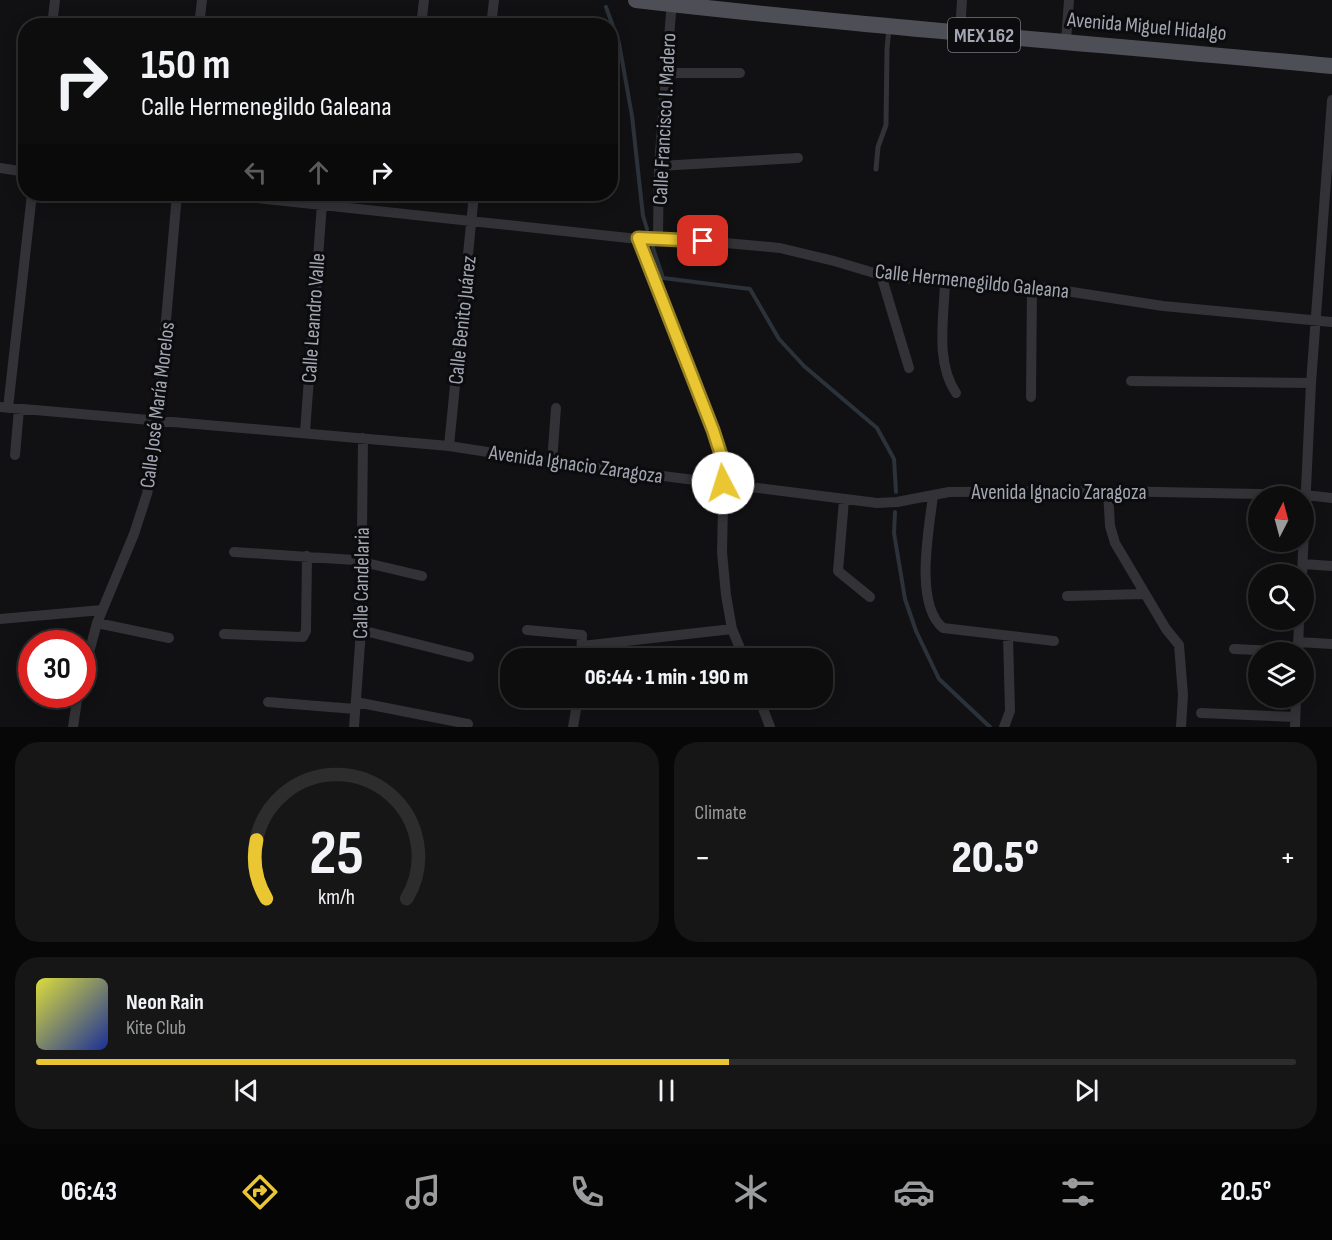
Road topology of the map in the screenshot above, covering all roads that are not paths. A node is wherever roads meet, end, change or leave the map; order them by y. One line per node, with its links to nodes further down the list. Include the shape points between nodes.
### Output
1 (55, 0): 10 (street)
2 (202, 0): 11 (street)
3 (424, 0): 12 (street)
4 (494, 0): 13 (street)
5 (636, 0): 8 (main road, Avenida Miguel Hidalgo / MEX 162)
6 (963, 0): 15 (street)
7 (1069, 0): 16 (street)
8 (671, 2): 9 (main road, Avenida Miguel Hidalgo / MEX 162); 18 (street, Calle Francisco I. Madero)
9 (743, 6): 14 (main road, Avenida Miguel Hidalgo / MEX 162)
10 (53, 18)
11 (200, 18)
12 (422, 18)
13 (492, 18)
14 (889, 27): 15 (main road, Avenida Miguel Hidalgo / MEX 162); 24 (lane, via 886,125)
15 (960, 33): 16 (main road, Avenida Miguel Hidalgo / MEX 162)
16 (1066, 41): 17 (main road, Avenida Miguel Hidalgo / MEX 162)
17 (1332, 66)
18 (667, 73): 19 (street); 22 (street, Calle Francisco I. Madero)
19 (740, 74)
20 (1332, 100): 37 (street)
21 (798, 158): 22 (street)
22 (659, 166): 33 (street, Calle Francisco I. Madero)
23 (0, 168): 25 (street)
24 (876, 169)
25 (18, 171)
26 (31, 201): 44 (street)
27 (176, 201): 46 (street, Calle José María Morelos)
28 (291, 201): 30 (street, Calle Hermenegildo Galeana)
29 (473, 201): 31 (street, Calle Benito Juárez)
30 (322, 204): 31 (street, Calle Hermenegildo Galeana); 47 (street, Calle Leandro Valle)
31 (471, 221): 32 (street, Calle Hermenegildo Galeana); 49 (street, Calle Benito Juárez)
32 (638, 238): 33 (street, Calle Hermenegildo Galeana); 52 (street, via 713,430 723,461)
33 (658, 238): 34 (street, Calle Hermenegildo Galeana, via 780,248)
34 (881, 275): 35 (street, Calle Hermenegildo Galeana); 39 (street)
35 (945, 282): 36 (street, Calle Hermenegildo Galeana); 42 (street, via 945,370)
36 (1032, 287): 37 (street, Calle Hermenegildo Galeana, via 1163,306); 43 (street)
37 (1316, 321): 38 (street, Calle Hermenegildo Galeana); 41 (street)
38 (1332, 322)
39 (909, 368)
40 (1131, 381): 41 (street)
41 (1311, 382): 53 (street)
42 (956, 393)
43 (1031, 397)
44 (9, 408): 46 (street, Avenida Ignacio Zaragoza); 50 (street)
45 (556, 408): 51 (street)
46 (159, 421): 47 (street, Avenida Ignacio Zaragoza); 69 (street, Calle José María Morelos, via 147,494)
47 (305, 432): 48 (street, Avenida Ignacio Zaragoza)
48 (363, 438): 49 (street, Avenida Ignacio Zaragoza); 62 (street, Calle Candelaria)
49 (449, 446): 51 (street, Avenida Ignacio Zaragoza)
50 (15, 455)
51 (552, 462): 52 (street, Avenida Ignacio Zaragoza)
52 (723, 483): 59 (street, Avenida Ignacio Zaragoza); 72 (street, via 722,552)
53 (1306, 486)
54 (1108, 491): 55 (street, Avenida Ignacio Zaragoza); 56 (street, Avenida Ignacio Zaragoza, via 949,492); 66 (street, via 1115,543)
55 (1248, 494)
56 (933, 496): 59 (street, Avenida Ignacio Zaragoza, via 877,503); 77 (street, via 925,584 936,622 943,628)
57 (1314, 496): 58 (street, Avenida Ignacio Zaragoza)
58 (1332, 498)
59 (844, 500): 68 (street, via 838,571)
60 (234, 552): 61 (street)
61 (307, 556): 62 (street); 76 (street, via 303,637)
62 (362, 562): 65 (street); 74 (street, Calle Candelaria)
63 (1332, 566): 64 (street)
64 (1314, 568)
65 (422, 576)
66 (1144, 594): 67 (street); 100 (street, via 1179,645)
67 (1067, 596)
68 (870, 597)
69 (102, 610): 70 (street); 71 (street, Calle José María Morelos)
70 (0, 619)
71 (97, 623): 73 (street, Calle José María Morelos); 78 (street)
72 (732, 628): 81 (street); 83 (street)
73 (95, 630)
74 (361, 630): 86 (street); 88 (street, Calle Candelaria)
75 (527, 630): 81 (street, via 582,635)
76 (224, 634)
77 (1008, 636): 79 (street); 99 (street, via 1010,711)
78 (169, 638)
79 (1054, 641)
80 (1332, 644): 82 (street)
81 (582, 646)
82 (1314, 647)
83 (740, 648)
84 (1234, 649): 85 (street)
85 (1248, 649)
86 (469, 657)
87 (268, 702): 88 (street)
88 (355, 705): 94 (street); 96 (street, Calle Candelaria)
89 (75, 708): 95 (street)
90 (576, 708): 97 (street)
91 (763, 708): 98 (street)
92 (1201, 713): 93 (street)
93 (1295, 722)
94 (468, 724)
95 (72, 727)
96 (354, 727)
97 (573, 727)
98 (770, 727)
99 (1004, 727)
100 (1181, 727)

